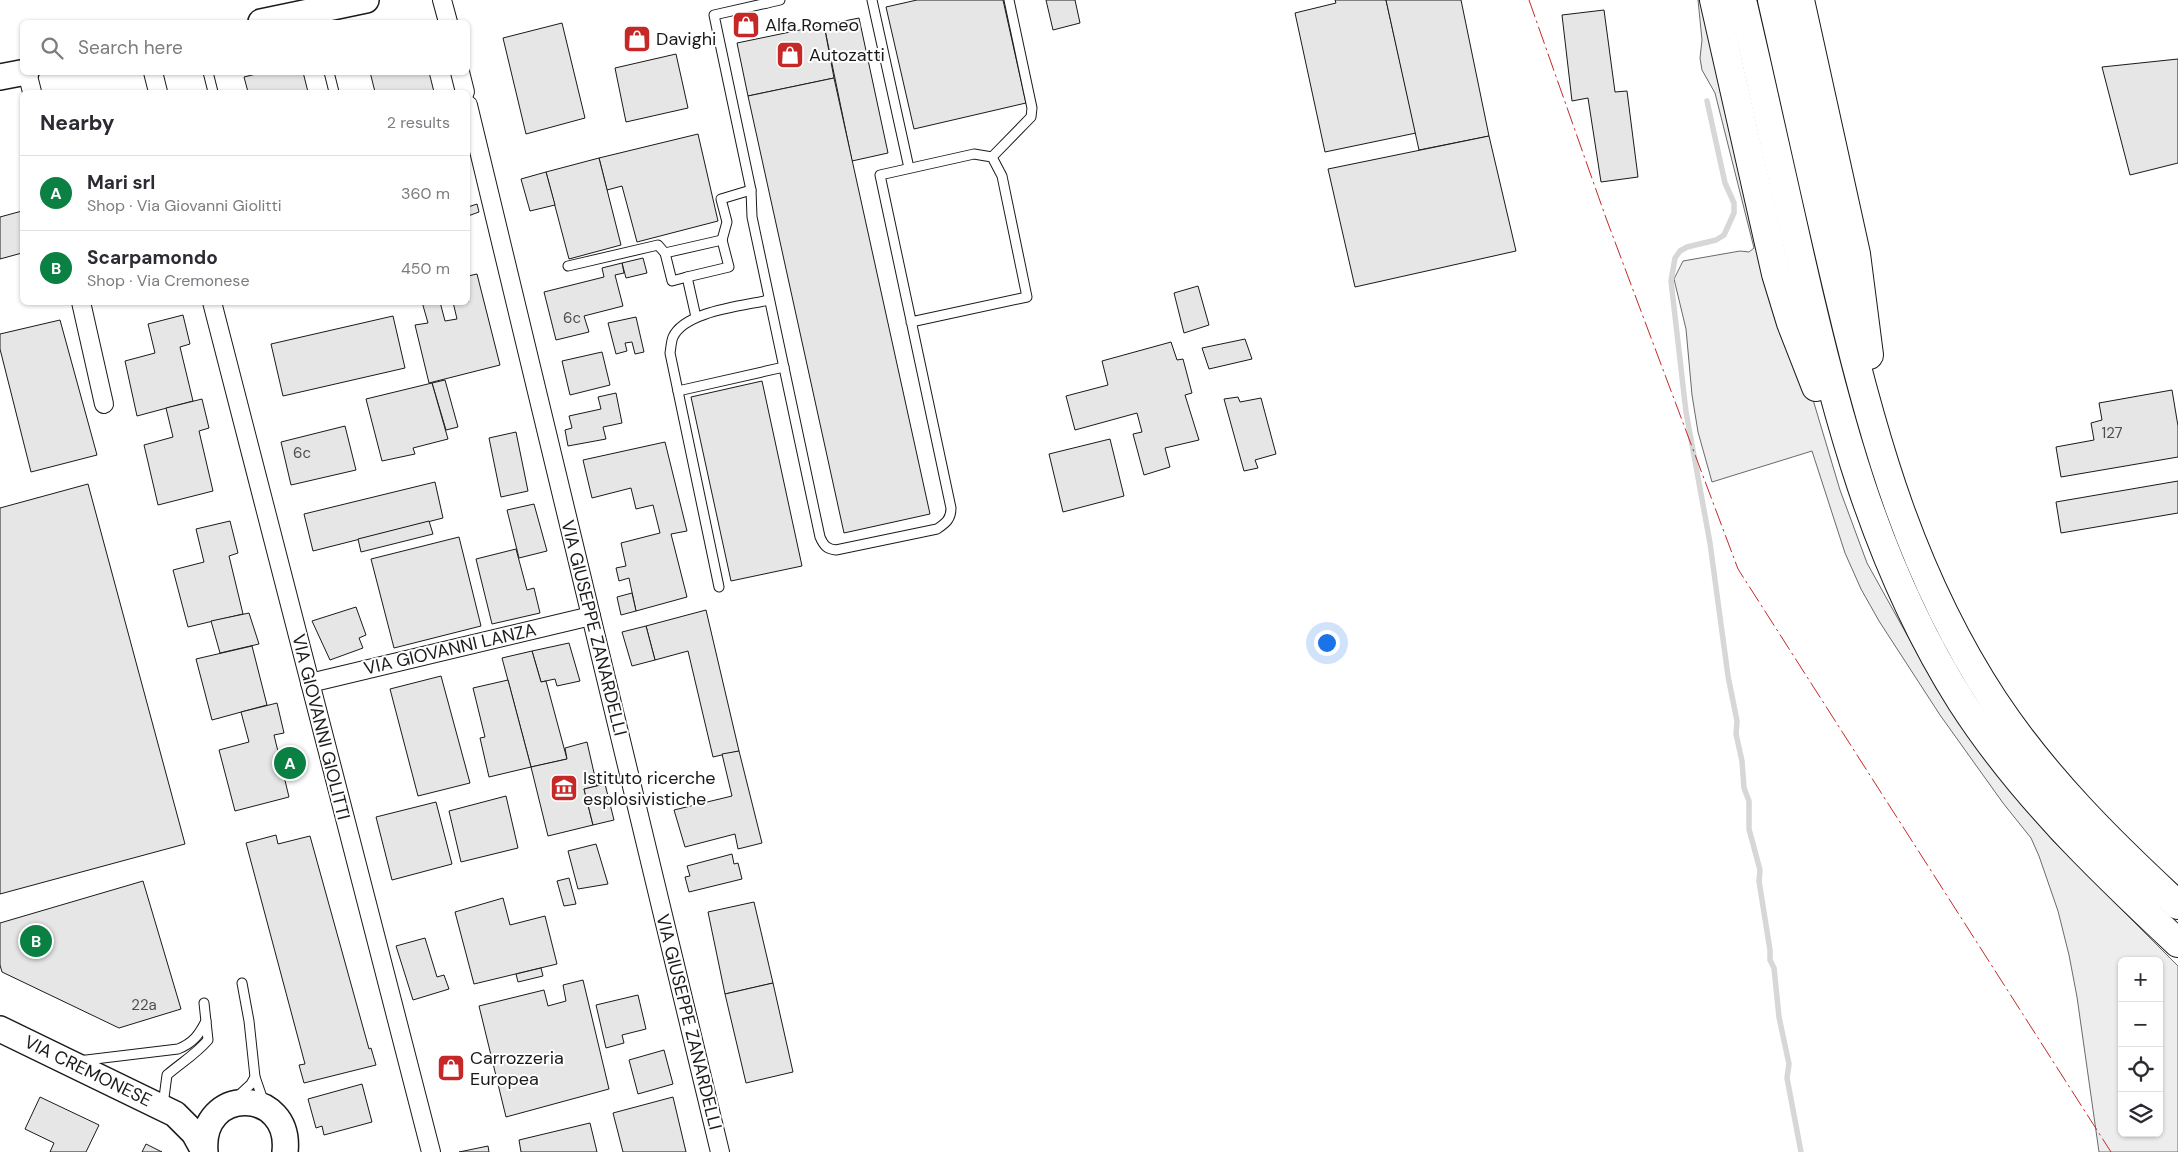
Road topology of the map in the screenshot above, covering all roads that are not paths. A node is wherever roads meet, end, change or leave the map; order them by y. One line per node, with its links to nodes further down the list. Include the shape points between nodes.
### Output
1 (366, 0): 11 (main road)
2 (442, 0): 13 (street)
3 (780, 0): 10 (lane)
4 (872, 0): 28 (lane)
5 (1008, 0): 27 (lane, via 1032,108 1031,117)
6 (1714, 0): 44 (highway, via 1785,306 1823,404 1869,547)
7 (1742, 0): 44 (highway, via 1805,281 1846,443 1880,543)
8 (1772, 0): 45 (highway, via 1833,272 1876,442 1917,557)
9 (1800, 0): 45 (highway, via 1853,238 1871,373 1884,428 1908,506)
10 (767, 1): 29 (lane, via 714,15)
11 (314, 17): 12 (main road)
12 (282, 20)
13 (447, 20)
14 (20, 73): 20 (main road)
15 (27, 75): 21 (street)
16 (154, 75): 22 (street)
17 (209, 75): 23 (lane)
18 (330, 75): 24 (lane)
19 (461, 75): 25 (street)
20 (0, 77)
21 (31, 90)
22 (158, 90)
23 (212, 90)
24 (334, 90)
25 (464, 90)
26 (470, 113): 43 (street, VIA GIUSEPPE ZANARDELLI)
27 (992, 157): 28 (lane, via 974,154); 38 (lane, via 1002,176 1027,297)
28 (909, 168): 38 (lane, via 880,175)
29 (751, 190): 30 (lane, via 721,199 727,222); 34 (lane, via 752,217)
30 (722, 240): 31 (lane); 33 (lane, via 728,267)
31 (665, 253): 32 (lane, via 658,246); 33 (lane, via 672,281)
32 (568, 266)
33 (687, 277): 37 (lane)
34 (769, 300): 37 (lane); 39 (lane)
35 (81, 305): 41 (street)
36 (213, 305): 46 (street, VIA GIOVANNI GIOLITTI)
37 (696, 317): 40 (lane, via 684,324 673,337 670,353)
38 (911, 322): 39 (lane, via 952,508 951,516 937,529 836,550 823,544)
39 (784, 367): 40 (lane)
40 (678, 391): 42 (lane)
41 (104, 404)
42 (719, 587)
43 (591, 616): 46 (street, VIA GIOVANNI LANZA); 62 (street, VIA GIUSEPPE ZANARDELLI)
44 (1913, 617): 48 (highway, via 1962,702 2016,776 2092,860)
45 (1960, 645): 47 (highway, via 2006,717 2057,783)
46 (310, 683): 61 (street, VIA GIOVANNI GIOLITTI)
47 (2178, 905)
48 (2178, 943)
49 (242, 982): 54 (lane)
50 (204, 1003): 51 (lane)
51 (206, 1021): 53 (lane, via 191,1044 178,1049); 57 (lane, via 208,1040 196,1054 167,1075 165,1085)
52 (0, 1029): 53 (main road, VIA CREMONESE)
53 (69, 1062): 57 (main road, VIA CREMONESE)
54 (255, 1077): 55 (lane); 56 (lane)
55 (227, 1106): 56 (main road, via 240,1102); 57 (main road, via 195,1114); 59 (main road, via 216,1113 208,1125)
56 (267, 1108): 58 (main road, via 277,1117)
57 (169, 1111): 59 (main road, via 194,1133)
58 (284, 1140): 60 (main road)
59 (204, 1152)
60 (298, 1152)
61 (431, 1152)
62 (720, 1152)

